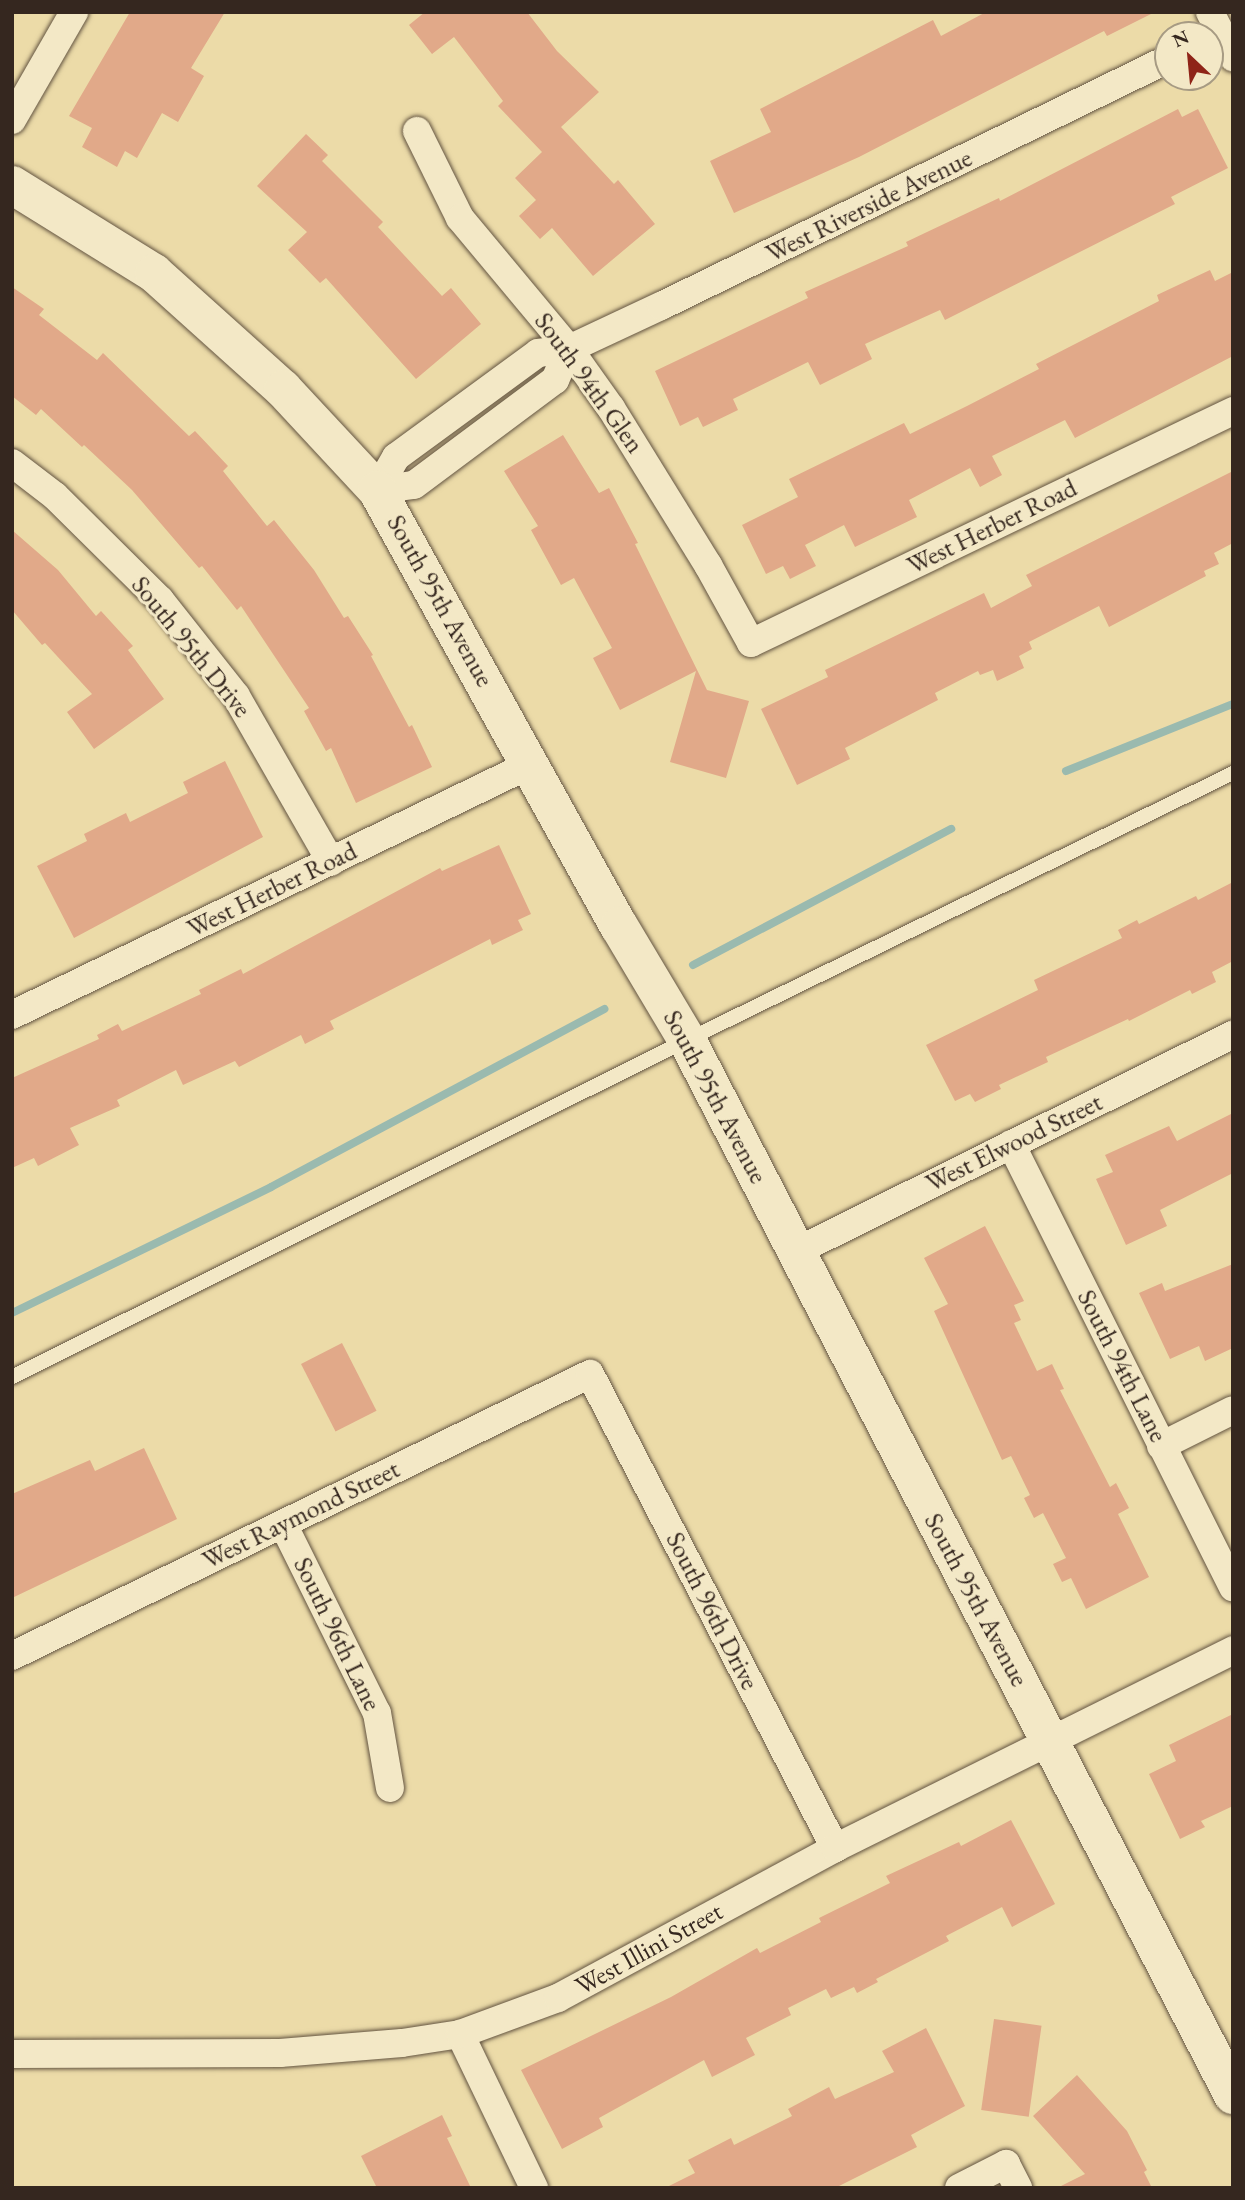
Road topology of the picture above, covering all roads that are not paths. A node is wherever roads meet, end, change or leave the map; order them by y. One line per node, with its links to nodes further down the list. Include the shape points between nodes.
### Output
1 (74, 12): 3 (street)
2 (1154, 66): 6 (street, West Riverside Avenue)
3 (12, 120)
4 (417, 131): 6 (street, South 94th Glen, via 460,218)
5 (12, 185): 9 (street, South 95th Avenue, via 154,272 284,390)
6 (569, 349): 9 (street, via 555,380 414,485); 10 (street, South 94th Glen, via 655,476)
7 (1233, 411): 10 (street, West Herber Road)
8 (12, 463): 13 (street, South 95th Drive, via 55,496 169,611 236,696)
9 (377, 490): 11 (street, South 95th Avenue)
10 (751, 643)
11 (531, 764): 13 (street, West Herber Road); 16 (street, South 95th Avenue)
12 (1233, 773): 16 (lane)
13 (331, 862): 14 (street, West Herber Road)
14 (12, 1015)
15 (1233, 1035): 17 (street, West Elwood Street)
16 (687, 1040): 18 (street, South 95th Avenue); 20 (lane)
17 (1011, 1144): 18 (street, West Elwood Street); 22 (street, South 94th Lane)
18 (795, 1252): 27 (street, South 95th Avenue)
19 (590, 1374): 23 (street, West Raymond Street); 29 (street, South 96th Drive)
20 (12, 1377)
21 (1233, 1410): 22 (street)
22 (1161, 1446): 24 (street, South 94th Lane)
23 (283, 1524): 26 (street, West Raymond Street); 28 (street, South 96th Lane, via 377,1713)
24 (1233, 1588)
25 (1233, 1650): 27 (street, West Illini Street)
26 (12, 1656)
27 (1049, 1740): 29 (street, West Illini Street); 32 (street, South 95th Avenue)
28 (390, 1788)
29 (835, 1848): 30 (street, West Illini Street, via 558,1998)
30 (460, 2034): 31 (street, West Illini Street, via 280,2053); 34 (street)
31 (12, 2054)
32 (1233, 2095)
33 (1012, 2176): 35 (street)
34 (534, 2188)
35 (959, 2188)

